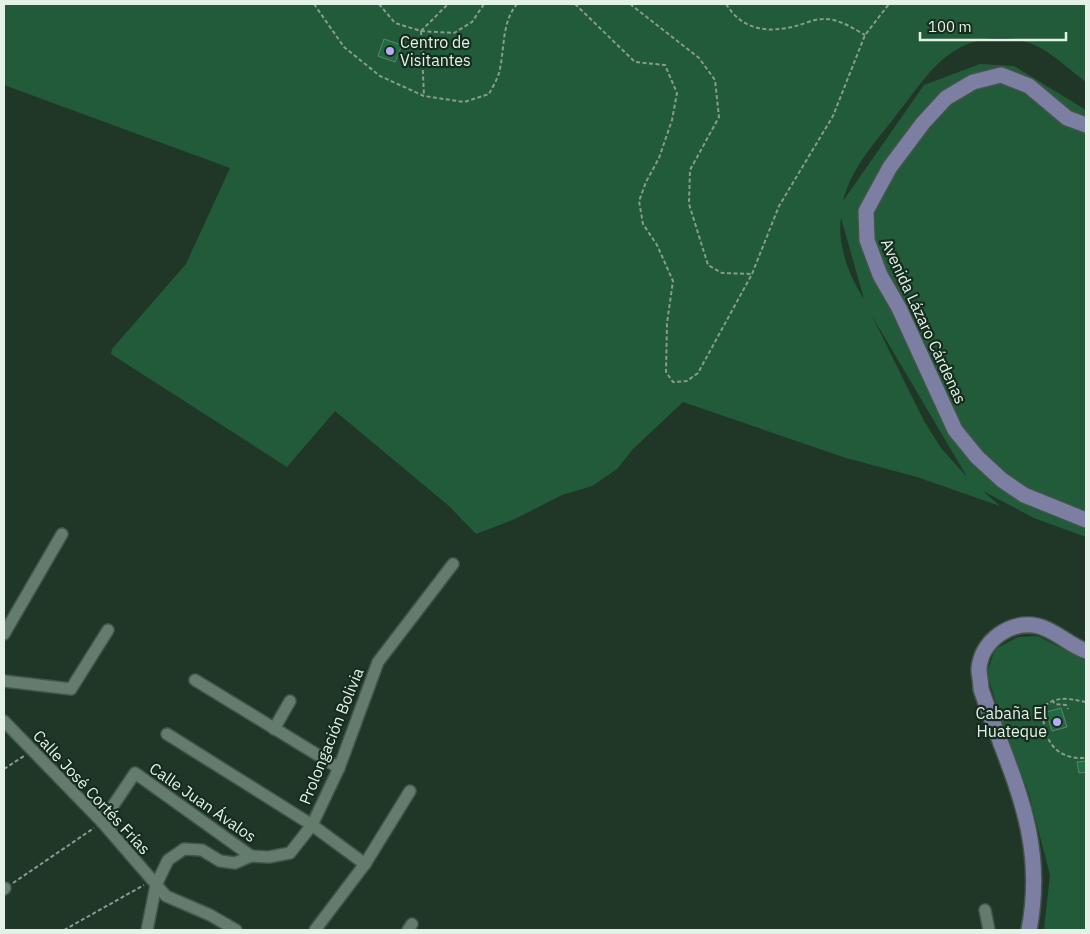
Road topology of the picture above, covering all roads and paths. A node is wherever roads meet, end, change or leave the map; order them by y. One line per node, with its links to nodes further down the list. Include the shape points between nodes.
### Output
1 (314, 4): 12 (path, via 344,47 380,76)
2 (379, 4): 10 (path, via 395,23)
3 (448, 4): 10 (path)
4 (484, 4): 10 (path, via 472,22 454,32)
5 (517, 4): 12 (path, via 511,11 499,74 489,94 464,102)
6 (575, 4): 14 (path, via 635,62 665,66 677,93 659,158 639,201 643,224 657,245 673,281 667,323 666,372 673,382 687,381 698,373)
7 (630, 4): 14 (path, via 699,58 715,80 719,117 690,170 689,204 708,265 722,273)
8 (726, 4): 11 (path, via 732,13 755,29 784,29 823,19 844,24)
9 (889, 4): 11 (path)
10 (421, 31): 12 (path)
11 (865, 35): 14 (path, via 833,116 778,206)
12 (424, 96)
13 (1086, 125): 15 (main road, Avenida Lázaro Cárdenas, via 1067,118 1029,86 1001,75 973,82 946,98 923,123 890,166 866,212 867,240 880,274 955,430 1002,480 1024,495)
14 (752, 274)
15 (1086, 520)
16 (62, 534): 19 (street)
17 (453, 564): 34 (street, Prolongación Bolivia, via 378,662)
18 (108, 630): 22 (street, via 72,689)
19 (4, 632)
20 (1086, 651): 49 (main road, via 1038,626 1023,625 1007,629 991,639 983,652 979,669 981,689 1022,798 1030,832 1034,882)
21 (195, 680): 30 (street)
22 (4, 681)
23 (290, 700): 30 (street)
24 (1052, 700): 25 (path); 26 (path, via 1066,705); 28 (path, via 1043,707)
25 (1086, 702)
26 (1068, 709)
27 (1047, 716): 28 (path)
28 (1043, 718): 33 (path, via 1054,749 1070,758)
29 (4, 721): 32 (street, Calle José Cortés Frías)
30 (274, 728): 34 (street)
31 (166, 734): 38 (street)
32 (32, 750): 35 (path); 37 (street, Calle José Cortés Frías)
33 (1086, 758)
34 (339, 768): 38 (street, Prolongación Bolivia)
35 (4, 769)
36 (410, 791): 40 (street)
37 (102, 822): 39 (street, Calle Juan Ávalos, via 135,773); 41 (street, Calle José Cortés Frías); 42 (path)
38 (312, 825): 39 (street, Prolongación Bolivia, via 290,853); 40 (street)
39 (252, 856): 41 (street, Prolongación Bolivia, via 235,863 220,861 202,850 184,849 168,860)
40 (365, 864): 47 (street)
41 (154, 883): 44 (path); 45 (street, Prolongación Bolivia); 46 (street, Calle José Cortés Frías, via 166,896)
42 (4, 889)
43 (985, 910): 48 (street)
44 (64, 930)
45 (147, 930)
46 (236, 930)
47 (315, 930)
48 (989, 930)
49 (1028, 930)

